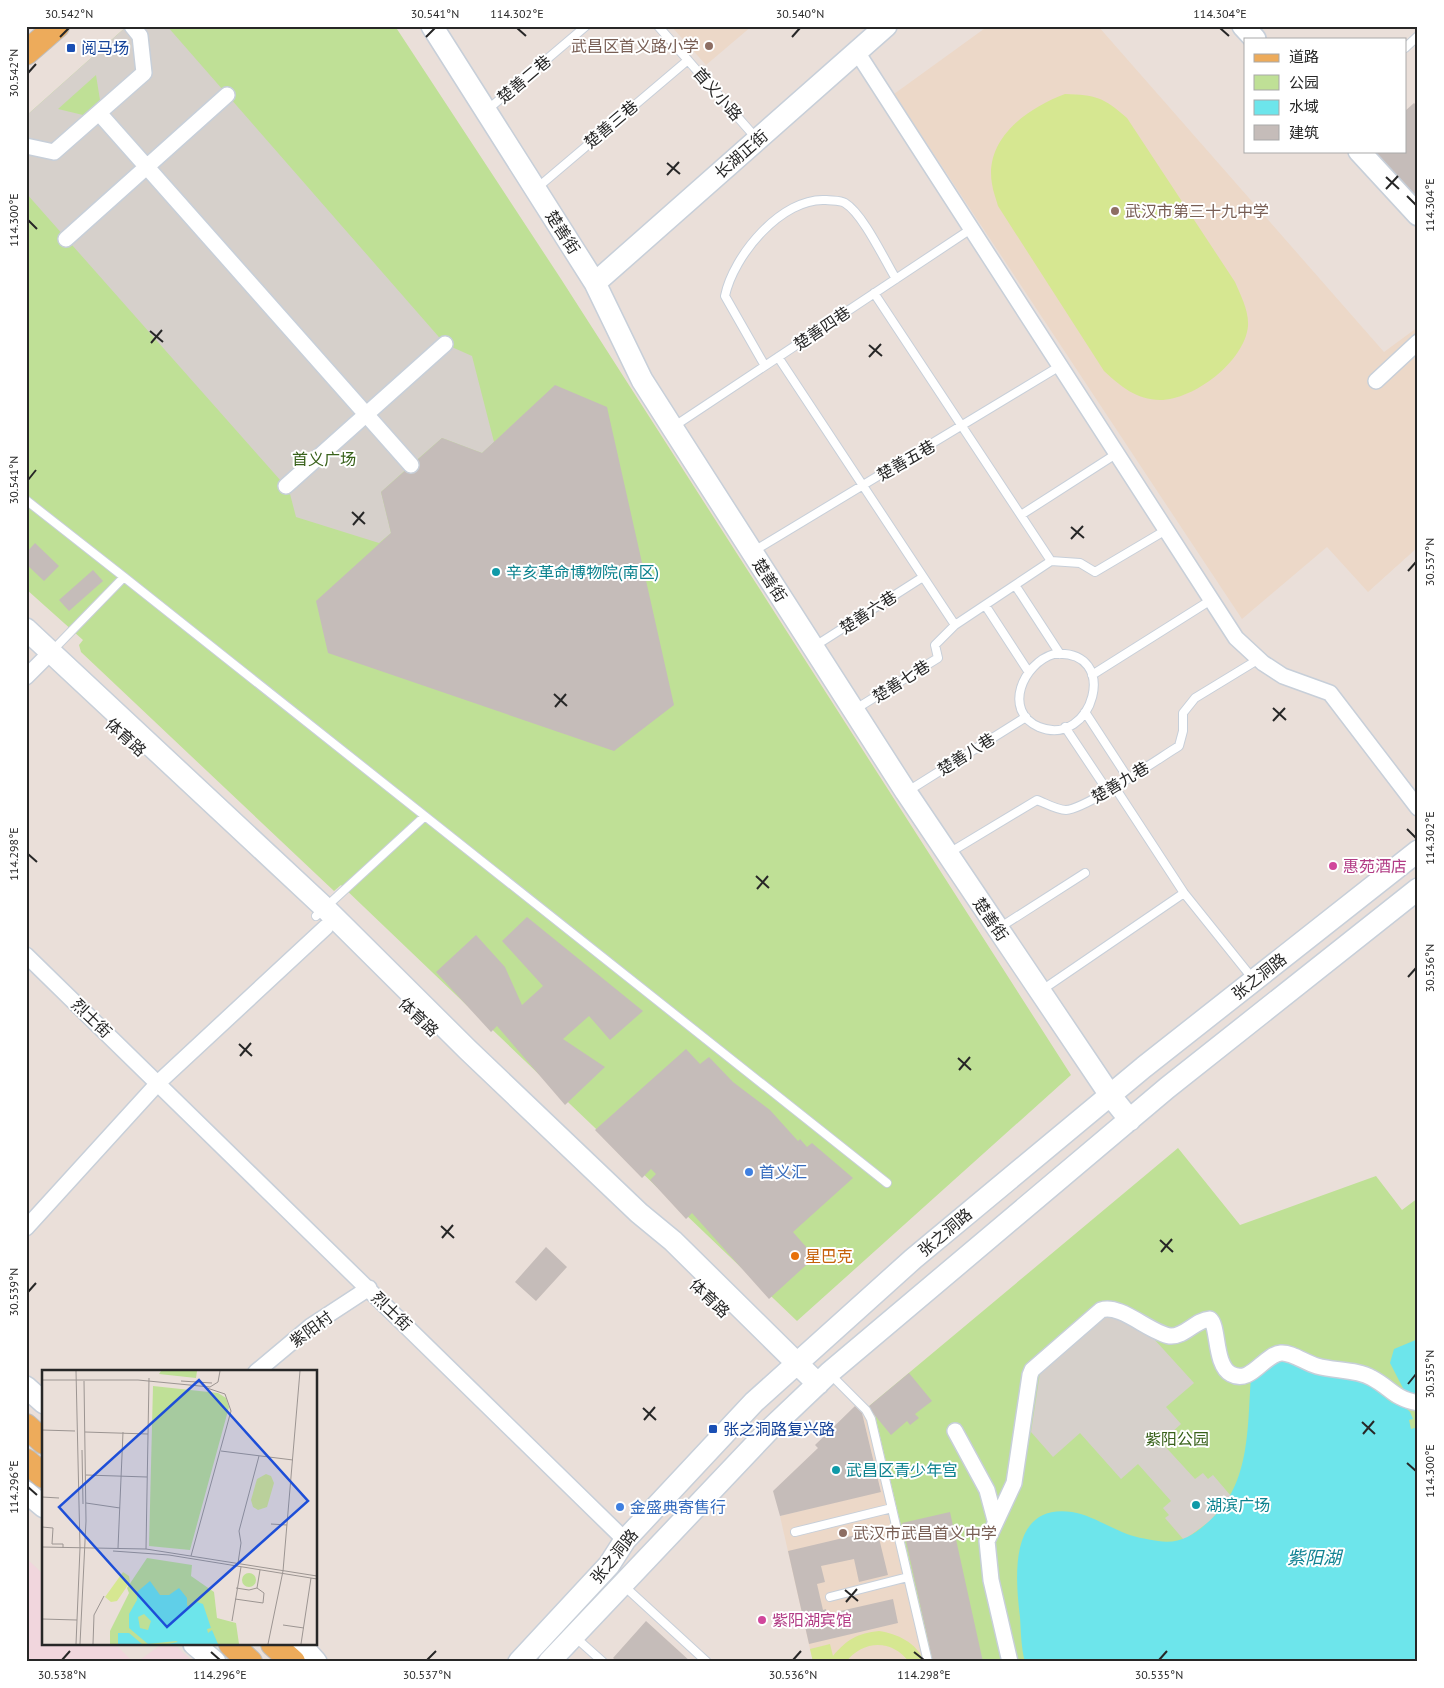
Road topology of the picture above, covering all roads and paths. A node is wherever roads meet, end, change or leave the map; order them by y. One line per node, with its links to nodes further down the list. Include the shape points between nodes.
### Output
1 (57, 26): 12 (main road)
2 (132, 26): 16 (street, via 140,36 144,73)
3 (432, 26): 15 (street, 楚善街)
4 (586, 26): 15 (lane, 楚善二巷)
5 (658, 26): 13 (lane, 首义小路)
6 (1244, 26): 9 (street)
7 (881, 28): 11 (street, 长湖正街)
8 (1418, 36): 10 (lane)
9 (1254, 38)
10 (1406, 47)
11 (857, 52): 17 (street, 长湖正街); 23 (street)
12 (26, 53)
13 (688, 60): 17 (lane, 首义小路); 21 (lane, 楚善三巷)
14 (227, 95): 20 (street)
15 (486, 111): 21 (street, 楚善街)
16 (99, 113): 18 (street, via 54,152); 20 (street)
17 (758, 140): 26 (street, 长湖正街)
18 (26, 146)
19 (1360, 152): 22 (street)
20 (146, 167): 24 (street); 34 (street)
21 (535, 189): 26 (street, 楚善街)
22 (1418, 215)
23 (971, 229): 25 (lane, 楚善四巷); 32 (street)
24 (66, 239)
25 (896, 279): 27 (lane, 楚善四巷); 31 (lane, via 854,210 842,202 818,200 786,212 755,238 728,280 725,296)
26 (595, 282): 35 (street, 楚善街, via 642,380)
27 (874, 293): 30 (lane, 楚善四巷); 36 (lane)
28 (1418, 342): 33 (street)
29 (445, 344): 34 (street)
30 (778, 358): 31 (lane, 楚善四巷); 39 (lane)
31 (765, 366): 35 (lane, 楚善四巷)
32 (1060, 366): 36 (lane, 楚善五巷); 37 (street)
33 (1376, 381)
34 (366, 414): 38 (street); 40 (street)
35 (672, 427): 44 (street, 楚善街)
36 (962, 427): 39 (lane, 楚善五巷); 42 (lane)
37 (1116, 454): 42 (lane); 43 (street)
38 (411, 465)
39 (862, 485): 44 (lane, 楚善五巷); 47 (lane)
40 (286, 486)
41 (26, 500): 46 (lane)
42 (1021, 515): 45 (lane)
43 (1166, 530): 45 (lane, via 1095,572 1080,563); 49 (street)
44 (752, 552): 54 (street, 楚善街)
45 (1051, 561): 48 (lane)
46 (124, 577): 56 (lane); 69 (lane)
47 (923, 577): 51 (lane); 54 (lane, 楚善六巷)
48 (1015, 585): 50 (lane); 55 (lane)
49 (1211, 600): 57 (street, via 1236,638); 59 (lane)
50 (985, 605): 51 (lane); 58 (lane)
51 (955, 625): 61 (lane, 楚善七巷, via 935,645 938,658)
52 (26, 629): 56 (street)
53 (26, 644): 56 (street, 体育路)
54 (813, 648): 61 (street, 楚善街)
55 (1060, 654): 58 (lane, via 1042,659); 59 (lane, via 1079,658)
56 (47, 656): 60 (street); 75 (street, 体育路)
57 (1259, 659): 65 (lane, 楚善九巷, via 1195,698 1183,713 1179,746); 68 (street, via 1284,676 1330,693)
58 (1028, 671): 63 (lane, via 1020,692)
59 (1092, 675): 62 (lane, via 1093,697)
60 (26, 677)
61 (854, 710): 67 (street, 楚善街)
62 (1085, 712): 64 (lane); 65 (lane)
63 (1026, 717): 64 (lane, via 1041,727); 67 (lane, 楚善八巷)
64 (1065, 727): 66 (lane)
65 (1128, 778): 66 (lane, 楚善九巷)
66 (1111, 788): 71 (lane, 楚善九巷, via 1075,809 1063,810 1037,800); 74 (lane)
67 (906, 792): 71 (street, 楚善街)
68 (1418, 808)
69 (425, 816): 75 (lane); 83 (lane)
70 (1418, 851): 78 (street, 张之洞路)
71 (948, 854): 76 (street, 楚善街)
72 (1085, 873): 76 (lane)
73 (1418, 889): 82 (street, 张之洞路)
74 (1184, 893): 78 (lane); 79 (lane)
75 (323, 917): 80 (street); 86 (street, 体育路, via 639,1214 673,1241)
76 (998, 929): 79 (street, 楚善街)
77 (26, 954): 80 (street, 烈士街)
78 (1254, 980): 81 (street, 张之洞路)
79 (1040, 991): 81 (street, 楚善街)
80 (158, 1082): 84 (street); 85 (street, 烈士街)
81 (1110, 1095): 82 (street, 楚善街); 86 (street, 张之洞路, via 913,1259)
82 (1130, 1120): 88 (street, 张之洞路)
83 (888, 1183)
84 (26, 1228)
85 (369, 1288): 87 (street, 紫阳村, via 311,1326); 102 (street, 烈士街)
86 (792, 1367): 88 (street, 体育路); 102 (street, 张之洞路, via 754,1402)
87 (258, 1370)
88 (819, 1384): 99 (lane, via 869,1415); 104 (street, 张之洞路, via 768,1431)
89 (26, 1387): 90 (street)
90 (42, 1401)
91 (1418, 1403): 100 (street, via 1396,1397 1372,1377 1323,1368 1284,1353 1248,1375 1234,1376 1225,1369 1221,1360 1214,1325 1210,1320 1195,1324 1181,1334 1168,1336 1105,1308 1032,1370 1014,1483)
92 (26, 1426): 94 (main road)
93 (955, 1431): 100 (street, via 987,1490)
94 (42, 1440)
95 (26, 1462): 96 (main road)
96 (42, 1474)
97 (26, 1492): 98 (street)
98 (42, 1505)
99 (892, 1508): 101 (lane); 103 (lane)
100 (995, 1520): 120 (street, via 987,1541 987,1556)
101 (795, 1532)
102 (625, 1540): 115 (street, 张之洞路, via 609,1565)
103 (908, 1577): 105 (lane); 119 (lane)
104 (622, 1584): 106 (street, 张之洞路); 118 (lane)
105 (830, 1597)
106 (574, 1635): 116 (street, 张之洞路); 117 (lane)
107 (196, 1646): 111 (street)
108 (233, 1646): 112 (main road)
109 (275, 1646): 113 (main road)
110 (302, 1646): 114 (street)
111 (215, 1662)
112 (250, 1662)
113 (293, 1662)
114 (316, 1662)
115 (519, 1662)
116 (549, 1662)
117 (603, 1662)
118 (707, 1662)
119 (928, 1662)
120 (1010, 1662)

